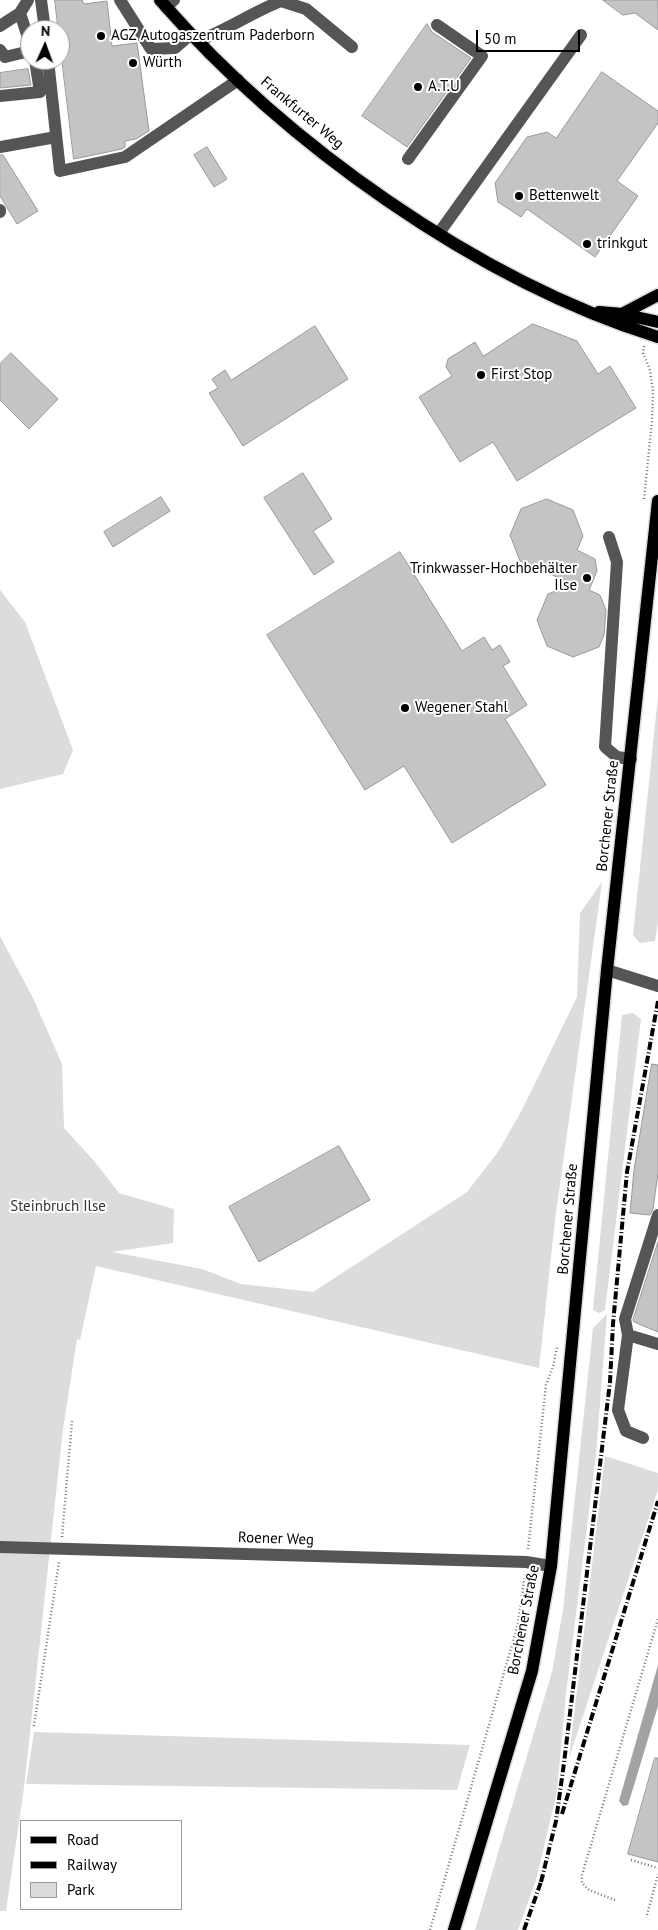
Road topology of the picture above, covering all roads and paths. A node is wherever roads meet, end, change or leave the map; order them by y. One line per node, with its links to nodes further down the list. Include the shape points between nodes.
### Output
1 (28, 0): 5 (street)
2 (42, 0): 7 (street)
3 (120, 0): 11 (street, via 152,49 175,48)
4 (167, 2): 11 (main road, Frankfurter Weg)
5 (20, 13): 6 (street); 9 (street)
6 (22, 20)
7 (44, 20)
8 (437, 25): 21 (street, via 482,56)
9 (0, 26)
10 (581, 35): 22 (street)
11 (195, 38): 12 (street, via 227,30 281,0 306,10); 17 (main road, Frankfurter Weg)
12 (352, 46)
13 (0, 50): 14 (street, via 5,57)
14 (20, 53)
15 (37, 70): 18 (street, via 40,92)
16 (49, 70): 19 (street)
17 (238, 80): 19 (street, via 125,157 60,171); 22 (main road, Frankfurter Weg, via 304,139)
18 (0, 96)
19 (56, 138): 20 (street)
20 (0, 147)
21 (408, 160)
22 (439, 233): 24 (main road, Frankfurter Weg, via 526,284)
23 (658, 295): 25 (main road)
24 (592, 311): 25 (main road, Frankfurter Weg); 27 (main road, Frankfurter Weg, via 618,324)
25 (622, 314): 26 (main road, Frankfurter Weg)
26 (658, 322)
27 (658, 337)
28 (658, 501): 30 (main road, Borchener Straße)
29 (609, 537): 30 (street, via 617,562 606,747 617,758)
30 (631, 759): 31 (main road, Borchener Straße)
31 (607, 970): 32 (street); 42 (main road, Borchener Straße)
32 (658, 986)
33 (658, 1215): 34 (street, via 625,1319)
34 (628, 1335): 35 (street); 37 (street, via 618,1410 626,1431)
35 (658, 1344)
36 (72, 1421): 38 (path)
37 (643, 1438)
38 (62, 1522)
39 (0, 1547): 40 (street, Roener Weg)
40 (61, 1549): 41 (street, Roener Weg); 44 (path)
41 (526, 1562): 42 (street, Roener Weg); 50 (path, via 518,1624)
42 (551, 1566): 51 (main road, Borchener Straße, via 532,1671)
43 (658, 1619): 48 (path, via 582,1875 582,1883 589,1890)
44 (34, 1726)
45 (631, 1860): 46 (path)
46 (658, 1868)
47 (658, 1874): 49 (path)
48 (615, 1900)
49 (647, 1915)
50 (430, 1930)
51 (454, 1930)

